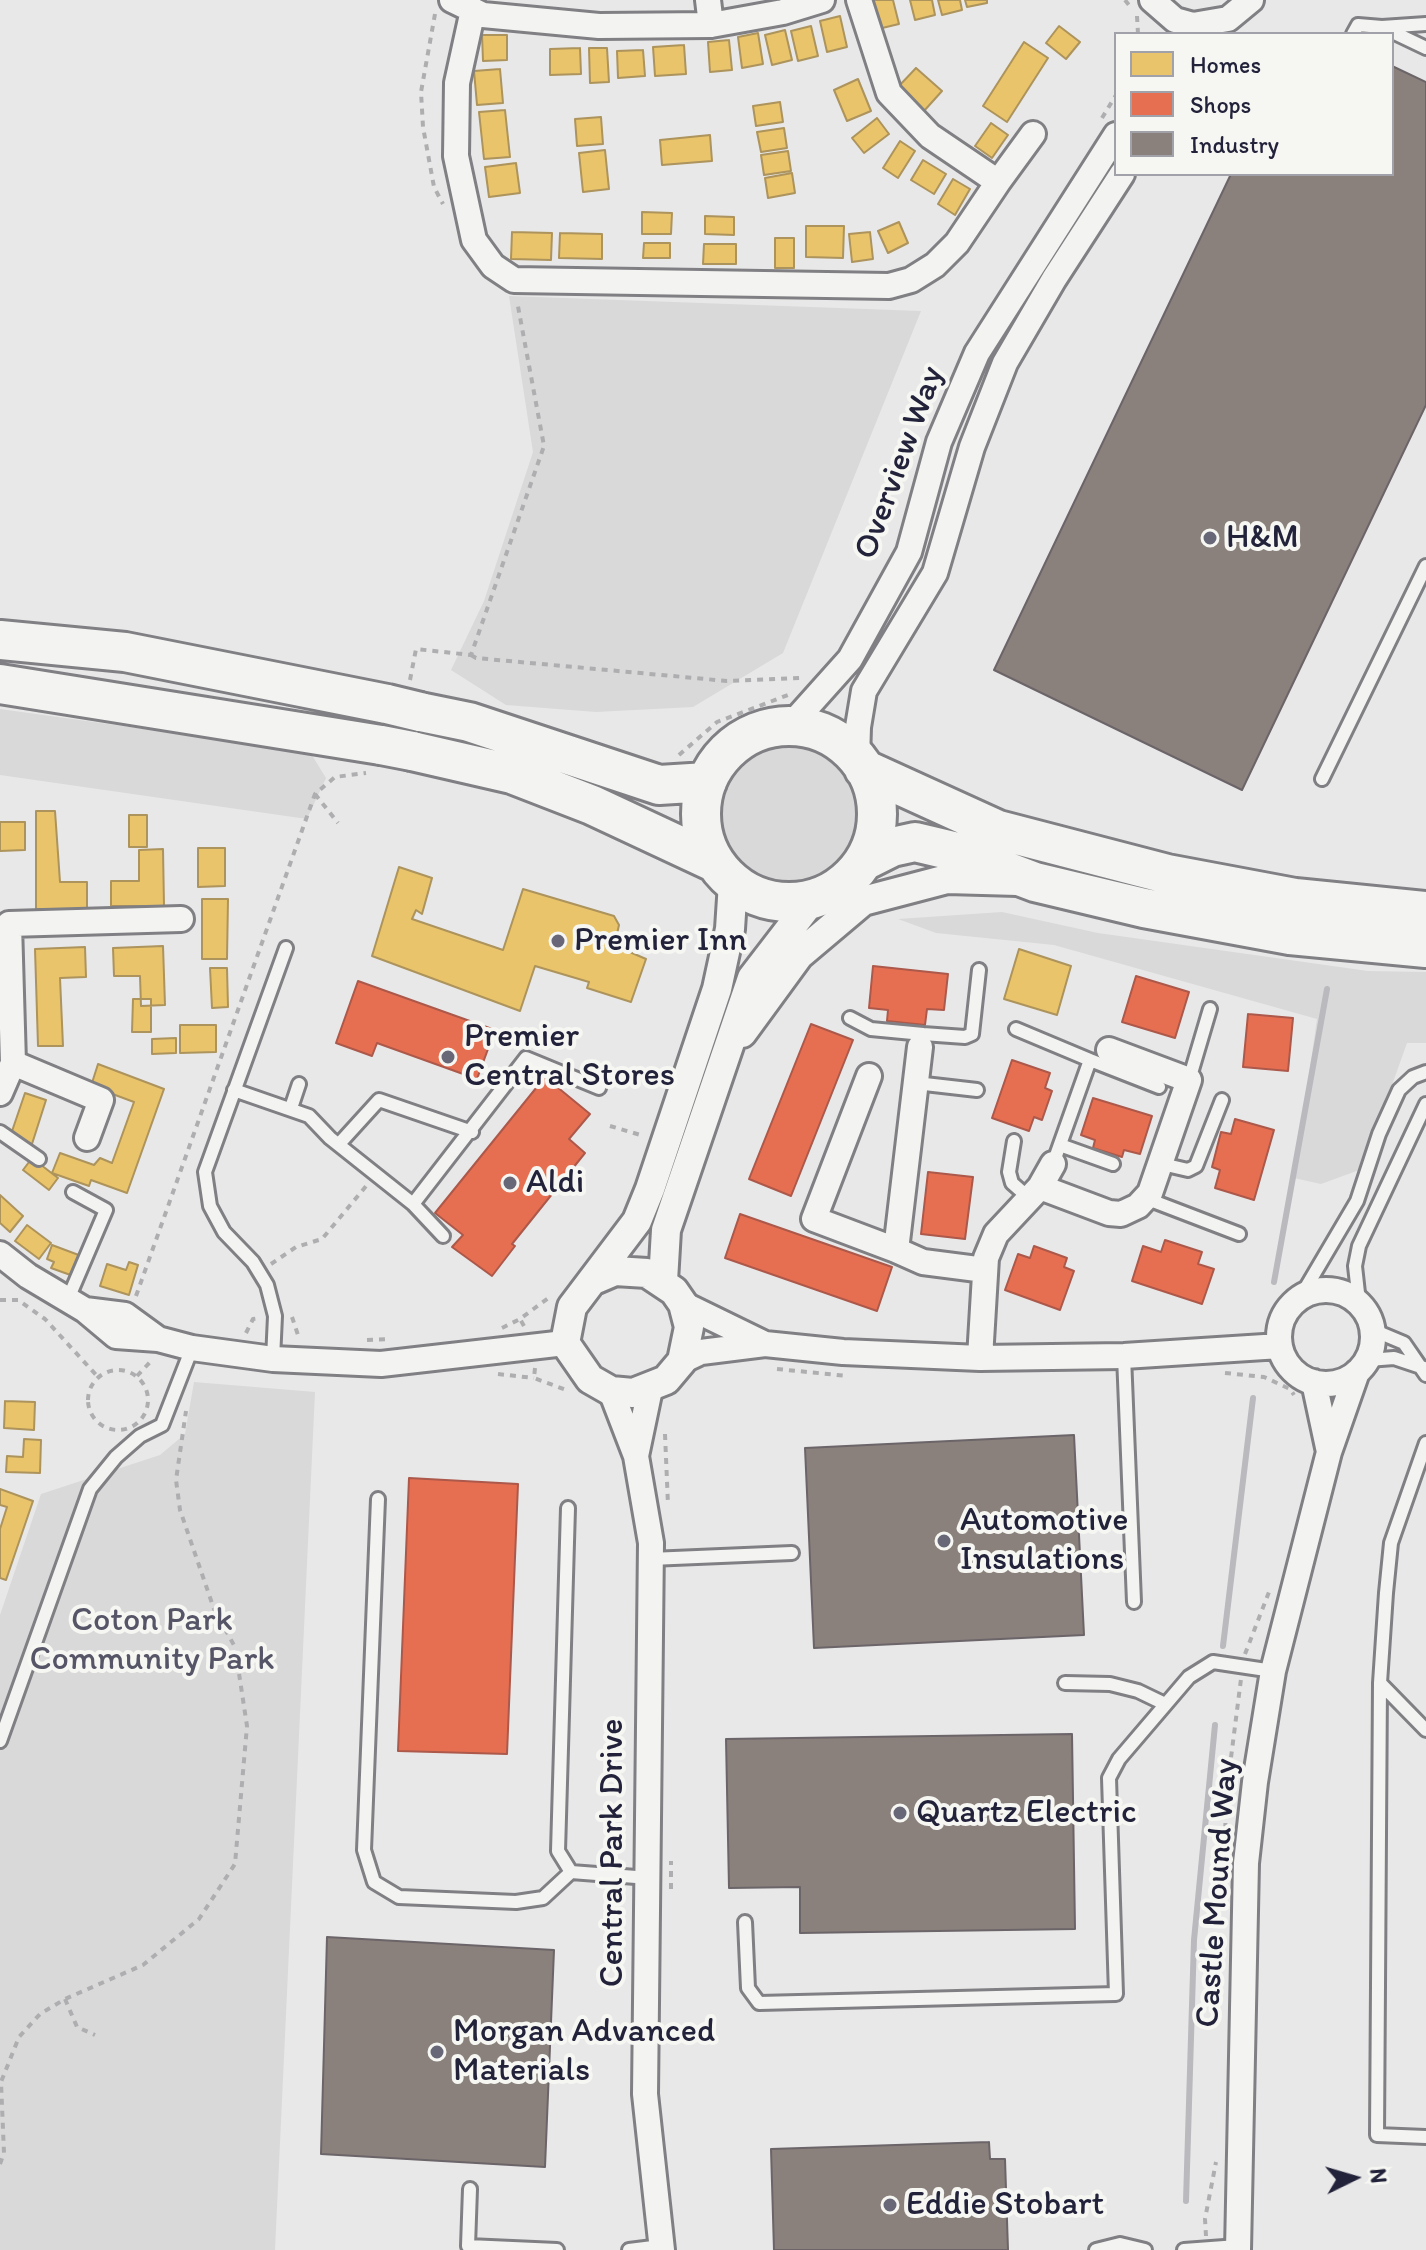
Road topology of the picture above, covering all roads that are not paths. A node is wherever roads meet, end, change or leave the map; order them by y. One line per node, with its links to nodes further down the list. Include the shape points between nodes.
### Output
1 (708, 0): 8 (street)
2 (822, 0): 8 (street)
3 (859, 0): 19 (street, via 889,93 930,136)
4 (1251, 0): 9 (street)
5 (454, 4): 8 (street, via 483,15 599,26); 19 (street, via 456,156 474,240 493,266 514,280 889,286 935,265 957,243)
6 (1156, 5): 9 (street, via 1193,25); 11 (street)
7 (1426, 24): 10 (lane)
8 (711, 25)
9 (1223, 27)
10 (1382, 27): 12 (lane, via 1358,25); 13 (lane)
11 (1160, 32)
12 (1354, 32)
13 (1392, 32)
14 (1394, 33): 15 (lane)
15 (1426, 48)
16 (1033, 134): 19 (street)
17 (1114, 138): 23 (street, Overview Way, via 977,353 939,442 909,552 850,659)
18 (1121, 176): 24 (street, Overview Way, via 1005,363 972,447 935,573 864,691 858,727)
19 (998, 182)
20 (1426, 566): 25 (lane)
21 (0, 640): 26 (highway, via 125,652 405,699 659,785)
22 (0, 684): 28 (highway, via 512,774 592,805)
23 (790, 726): 24 (highway, via 838,741); 26 (highway, via 740,741 720,759)
24 (861, 764): 27 (highway, via 874,791 877,815); 31 (highway, via 998,830 1167,874 1295,898)
25 (1322, 779)
26 (707, 782): 28 (highway, via 701,809 704,836)
27 (864, 861): 29 (highway, via 915,842); 30 (highway, via 851,878)
28 (724, 872): 30 (highway, via 757,897 784,903); 74 (street, via 730,929 717,989 637,1221)
29 (1035, 882): 34 (highway, via 1290,935); 40 (street, via 947,879 863,901 799,955)
30 (812, 900): 40 (street, via 752,978)
31 (1426, 911)
32 (181, 919): 42 (street, via 9,924)
33 (286, 948): 50 (lane)
34 (1426, 948)
35 (979, 970): 39 (lane, via 972,1034)
36 (1210, 1009): 45 (lane)
37 (850, 1018): 39 (lane)
38 (1016, 1029): 41 (lane)
39 (921, 1041): 46 (street)
40 (728, 1055): 75 (street, via 666,1230)
41 (1100, 1055): 45 (street); 48 (lane); 61 (lane)
42 (13, 1063): 52 (street); 58 (street, via 101,1100)
43 (1426, 1072): 76 (lane, via 1399,1090 1357,1201)
44 (869, 1076): 71 (street, via 814,1219)
45 (1189, 1080): 64 (street)
46 (916, 1083): 51 (lane); 71 (street)
47 (299, 1084): 55 (lane)
48 (1159, 1087)
49 (599, 1088): 57 (lane, via 526,1058)
50 (234, 1090): 55 (lane); 88 (lane, via 205,1172 208,1197 224,1232 267,1285 275,1316)
51 (977, 1090)
52 (0, 1091)
53 (1222, 1100): 64 (lane, via 1196,1166 1188,1170)
54 (1426, 1104): 77 (lane, via 1359,1246)
55 (291, 1108): 60 (lane, via 309,1116)
56 (0, 1132): 62 (lane)
57 (472, 1132): 60 (lane, via 379,1100); 68 (lane)
58 (87, 1138)
59 (1014, 1141): 66 (lane, via 1012,1183)
60 (339, 1144): 68 (lane)
61 (1056, 1155): 63 (lane); 66 (street)
62 (39, 1159)
63 (1113, 1164)
64 (1162, 1164): 67 (street)
65 (73, 1192): 78 (lane, via 106,1210)
66 (1035, 1193): 67 (street, via 1121,1214); 73 (street, via 996,1234)
67 (1145, 1198): 69 (lane)
68 (413, 1204): 70 (lane)
69 (1239, 1234)
70 (443, 1236)
71 (896, 1250): 73 (street, via 923,1262)
72 (0, 1254): 78 (street)
73 (985, 1270): 87 (street)
74 (594, 1280): 75 (street, via 615,1271 647,1273); 82 (street, via 572,1307)
75 (663, 1281): 79 (street)
76 (1301, 1296): 77 (street, via 1331,1289); 83 (street, via 1283,1318)
77 (1359, 1302): 80 (street)
78 (77, 1304): 81 (street, via 129,1318); 81 (street, via 116,1336)
79 (683, 1304): 85 (street); 89 (street, via 689,1327)
80 (1373, 1330): 90 (street); 91 (lane, via 1404,1343)
81 (158, 1339): 84 (street)
82 (565, 1343): 88 (street, via 381,1364); 93 (street, via 590,1379)
83 (1280, 1346): 86 (street); 94 (street)
84 (192, 1348): 88 (street); 108 (lane, via 162,1425 116,1457 90,1489)
85 (767, 1356): 87 (street, via 843,1352); 89 (street, via 701,1352)
86 (1124, 1356): 87 (street); 102 (lane)
87 (980, 1358)
88 (273, 1359)
89 (682, 1361): 92 (street)
90 (1362, 1366): 91 (lane, via 1394,1358); 94 (street, via 1344,1381); 96 (street, Castle Mound Way)
91 (1425, 1371)
92 (650, 1389): 93 (street); 97 (street, Central Park Drive)
93 (611, 1391): 97 (street, Central Park Drive)
94 (1305, 1391): 96 (street, Castle Mound Way)
95 (1426, 1443): 105 (lane, via 1391,1543)
96 (1329, 1452): 103 (street, Castle Mound Way)
97 (636, 1456): 101 (street, Central Park Drive)
98 (378, 1499): 109 (lane, via 366,1867 374,1882 399,1897 533,1901 550,1894)
99 (568, 1508): 109 (lane, via 557,1835 558,1851)
100 (792, 1553): 101 (lane)
101 (650, 1559): 110 (street, Central Park Drive)
102 (1134, 1602)
103 (1273, 1671): 106 (lane, via 1213,1662 1189,1677); 116 (street, Castle Mound Way, via 1246,1863)
104 (1065, 1683): 106 (lane, via 1110,1684)
105 (1380, 1683): 107 (lane); 112 (lane, via 1377,2135)
106 (1165, 1704): 111 (lane, via 1109,1778 1116,1994 759,2003 748,1988)
107 (1426, 1730)
108 (0, 1741)
109 (571, 1872): 110 (lane)
110 (649, 1878): 114 (street, Central Park Drive, via 645,2094)
111 (745, 1922)
112 (1426, 2137)
113 (470, 2189): 117 (lane, via 468,2246)
114 (661, 2248): 118 (lane)
115 (1207, 2248): 116 (lane); 121 (lane)
116 (1238, 2248)
117 (557, 2250)
118 (629, 2250)
119 (1096, 2250): 120 (lane, via 1120,2244)
120 (1145, 2250)
121 (1184, 2250)

